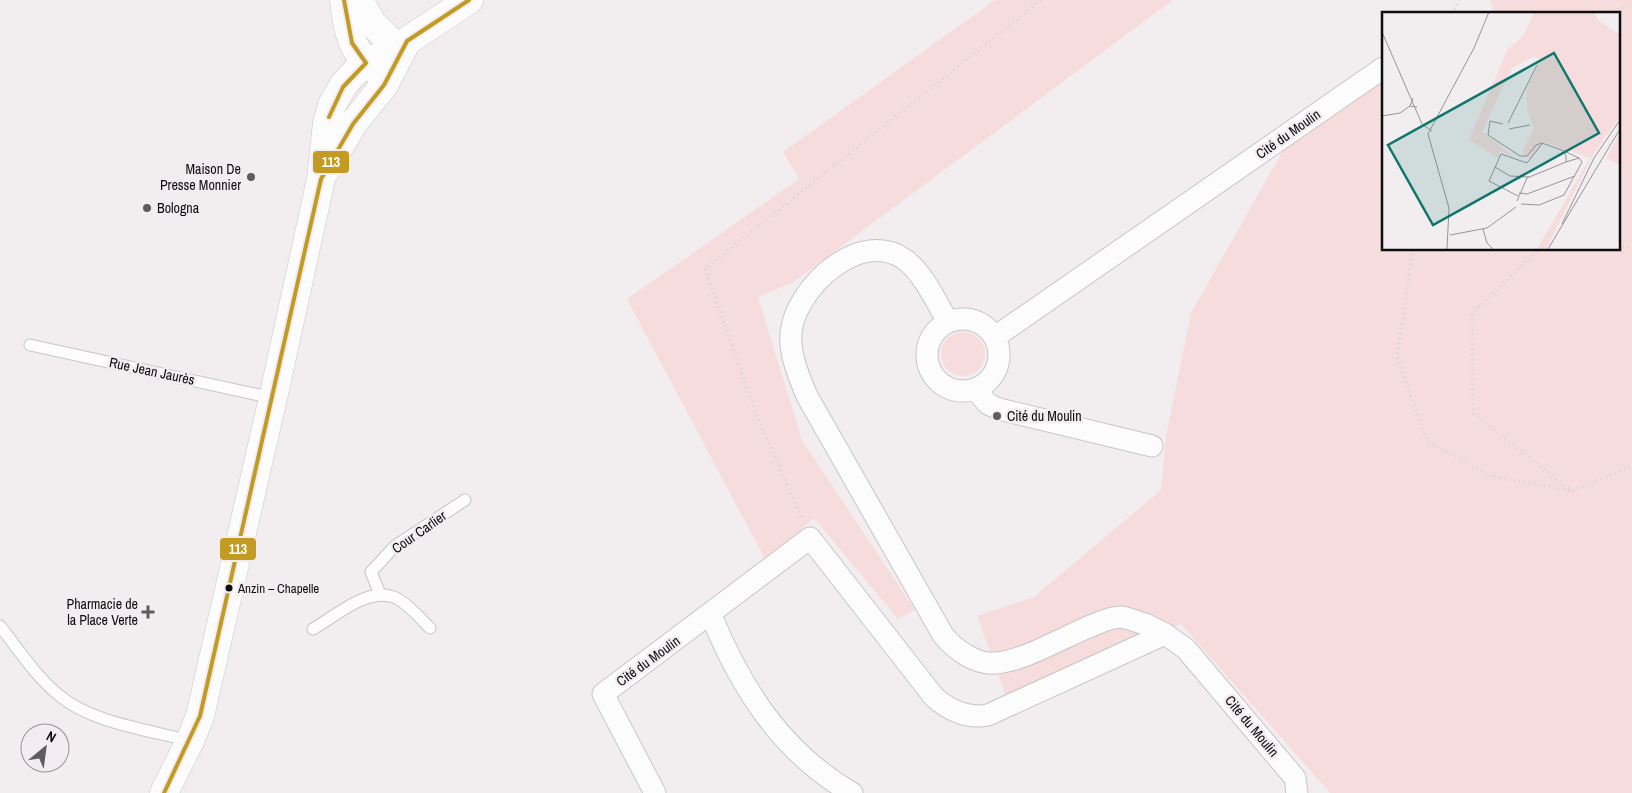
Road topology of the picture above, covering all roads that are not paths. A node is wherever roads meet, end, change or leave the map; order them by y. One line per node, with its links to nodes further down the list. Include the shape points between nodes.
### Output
1 (344, 0): 6 (street, via 352,43)
2 (359, 0): 4 (street, via 372,23)
3 (469, 0): 4 (street)
4 (402, 46): 6 (street)
5 (1382, 69): 8 (street, Cité du Moulin)
6 (377, 70): 11 (street, via 344,84 332,105 321,179)
7 (948, 322): 8 (street, via 961,318 975,320); 10 (street, via 929,342 930,370 939,382 951,389); 19 (street, Cité du Moulin, via 908,262 890,252 866,251 853,255 827,272 809,290 794,319 790,340 807,396 943,635 950,644 972,657 994,664 1113,618 1134,620)
8 (995, 337): 10 (street, via 1000,356 997,370 988,382)
9 (30, 345): 11 (lane, Rue Jean Jaurès)
10 (975, 389): 12 (street, via 988,404 999,409)
11 (273, 398): 20 (street, via 200,716)
12 (1152, 446)
13 (465, 500): 14 (lane, Cour Carlier, via 396,546 371,572)
14 (380, 594): 17 (lane, via 404,603); 18 (lane, via 365,599)
15 (710, 615): 19 (street, Cité du Moulin, via 810,538 934,697 954,711 978,717); 23 (street, Cité du Moulin, via 603,694); 24 (street, via 733,666 775,728 817,770)
16 (0, 626): 20 (lane, via 42,679 70,704 95,716)
17 (430, 628)
18 (313, 629)
19 (1165, 634): 21 (street, Cité du Moulin, via 1198,661)
20 (190, 741): 22 (street)
21 (1300, 788)
22 (164, 793)
23 (654, 793)
24 (852, 793)

